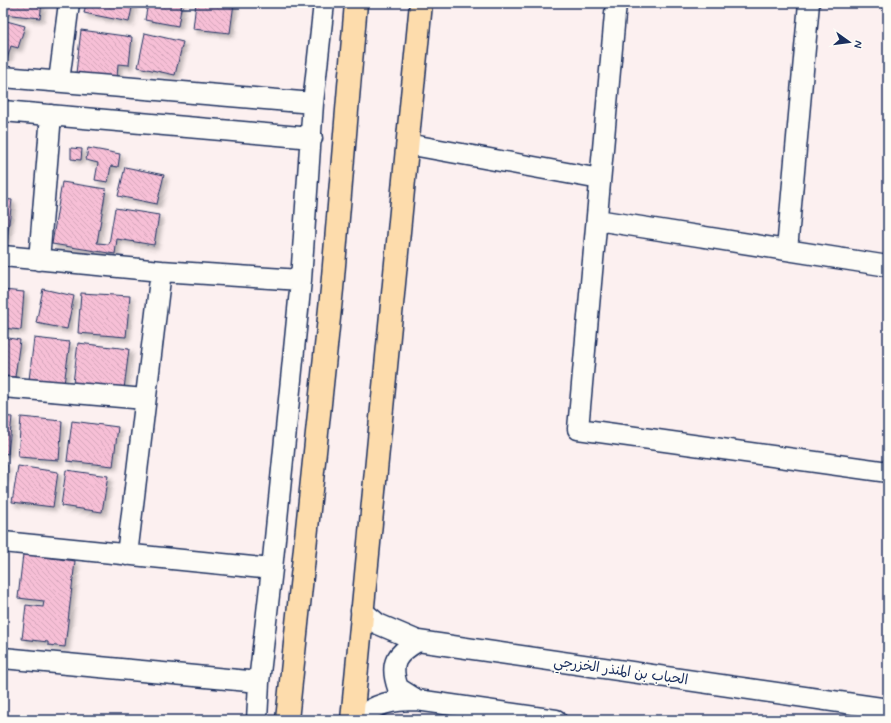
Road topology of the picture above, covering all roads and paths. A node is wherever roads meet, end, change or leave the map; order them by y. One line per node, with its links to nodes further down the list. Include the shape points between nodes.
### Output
1 (69, 3): 8 (street)
2 (324, 3): 9 (street)
3 (356, 3): 35 (main road, via 332,289)
4 (421, 3): 13 (main road)
5 (616, 3): 14 (street)
6 (809, 3): 16 (street)
7 (3, 77): 8 (street)
8 (59, 81): 9 (street)
9 (313, 103): 12 (street)
10 (3, 111): 11 (street)
11 (51, 115): 12 (street); 18 (street)
12 (312, 138): 21 (street)
13 (407, 144): 14 (street); 28 (main road)
14 (600, 179): 15 (street)
15 (597, 220): 16 (street); 24 (street, via 578,429)
16 (787, 250): 19 (street)
17 (3, 256): 18 (street)
18 (39, 260): 20 (street)
19 (888, 266)
20 (161, 271): 21 (street); 23 (street)
21 (301, 280): 27 (street)
22 (3, 387): 23 (street)
23 (145, 399): 26 (street)
24 (888, 472)
25 (3, 542): 26 (street)
26 (127, 555): 27 (street)
27 (272, 569): 31 (street)
28 (361, 610): 29 (street, الحباب بن المنذر الخزرجي, via 378,624); 36 (main road)
29 (418, 640): 32 (street, via 404,649 397,657 394,667 398,688); 33 (street, الحباب بن المنذر الخزرجي)
30 (3, 658): 31 (street)
31 (258, 682): 34 (street)
32 (417, 700): 37 (street, via 382,704 366,711); 38 (street)
33 (888, 709)
34 (257, 720)
35 (287, 720)
36 (352, 720)
37 (357, 720)
38 (556, 720)

